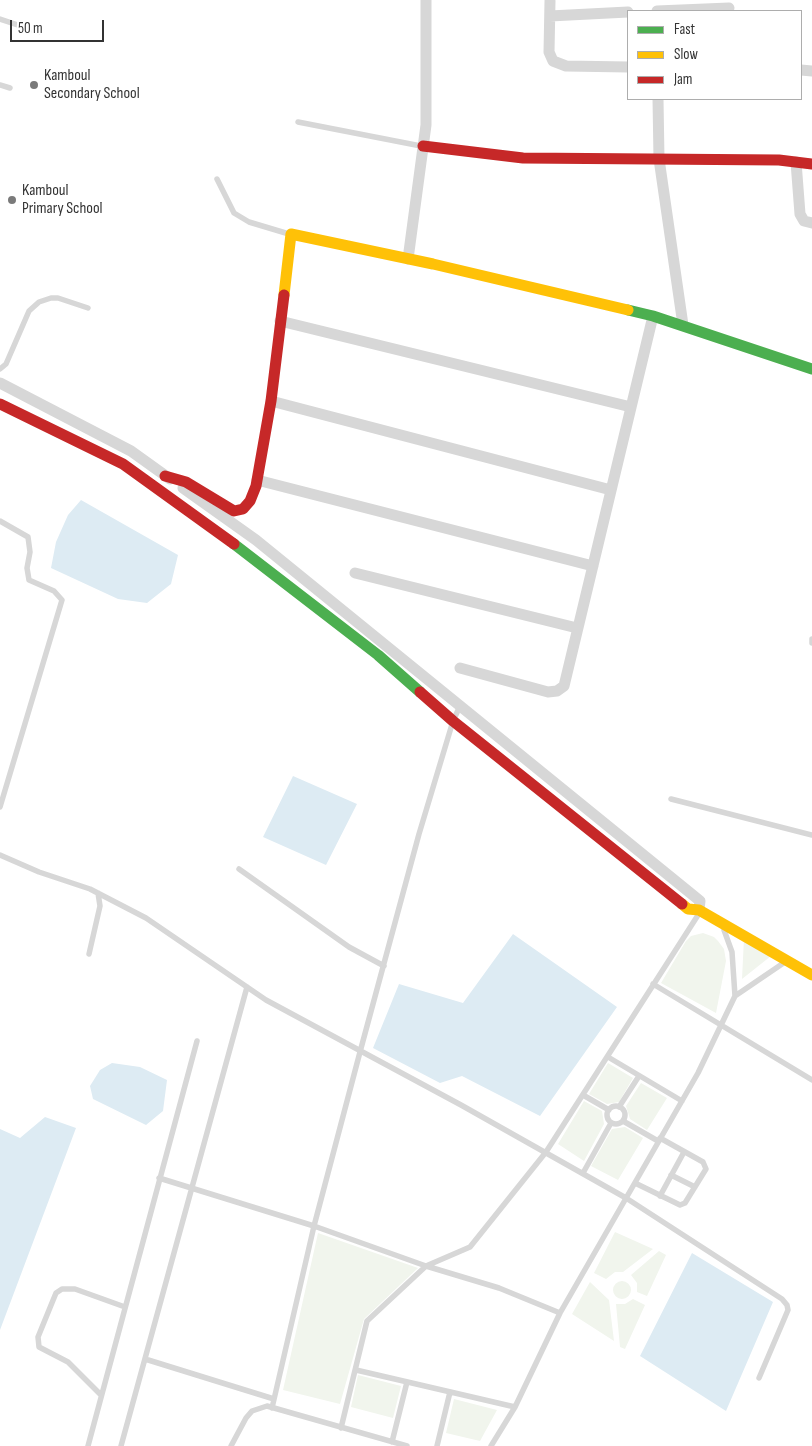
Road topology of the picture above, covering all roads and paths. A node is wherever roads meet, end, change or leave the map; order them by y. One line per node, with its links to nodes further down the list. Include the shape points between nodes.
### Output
1 (426, 0): 14 (street, via 426,125)
2 (550, 1): 6 (street)
3 (729, 6): 4 (street)
4 (671, 10)
5 (627, 12): 6 (street)
6 (550, 16): 9 (street, via 549,52 553,61 566,66)
7 (0, 19): 8 (lane)
8 (39, 32)
9 (627, 67)
10 (0, 85): 11 (lane)
11 (10, 88)
12 (658, 100): 15 (street)
13 (298, 122): 14 (lane)
14 (423, 146): 15 (street, via 523,158); 21 (street)
15 (659, 159): 16 (street); 25 (street)
16 (796, 162): 17 (street); 19 (street, via 800,214 804,221)
17 (812, 164)
18 (217, 179): 20 (lane, via 234,213 249,222)
19 (812, 223)
20 (291, 234): 21 (street); 24 (street)
21 (408, 259): 23 (street)
22 (88, 308): 27 (lane, via 58,298 39,302 29,311 6,364)
23 (653, 316): 25 (street); 31 (street)
24 (280, 321): 29 (street); 31 (street)
25 (683, 324): 26 (street)
26 (812, 369)
27 (0, 370)
28 (0, 383): 32 (street, via 131,451)
29 (271, 401): 33 (street); 34 (street)
30 (0, 404): 37 (street, via 123,464)
31 (631, 407): 34 (street)
32 (165, 476): 33 (street, via 186,482 234,511 243,509 250,501); 36 (street)
33 (257, 480): 38 (street)
34 (611, 490): 38 (street)
35 (0, 521): 47 (lane, via 28,537 29,580 54,591 62,600)
36 (256, 540): 37 (street); 44 (street)
37 (246, 553): 45 (street, via 378,655)
38 (593, 566): 40 (street)
39 (355, 573): 40 (street)
40 (578, 628): 43 (street, via 564,686 558,691 548,692)
41 (812, 639): 42 (lane)
42 (812, 643)
43 (460, 668)
44 (460, 706): 45 (lane); 52 (street, via 700,901)
45 (453, 722): 52 (street, via 688,909); 56 (lane)
46 (670, 799): 48 (lane)
47 (0, 807)
48 (812, 835)
49 (0, 855): 51 (lane)
50 (239, 869): 56 (lane, via 349,947)
51 (98, 893): 54 (lane, via 100,906); 59 (lane, via 146,918)
52 (700, 911): 53 (street); 58 (lane)
53 (722, 922): 55 (street); 60 (lane, via 732,952)
54 (88, 954)
55 (788, 961): 57 (street); 60 (lane)
56 (384, 966): 63 (lane)
57 (812, 975)
58 (652, 984): 61 (lane); 64 (lane)
59 (247, 987): 63 (lane); 81 (lane)
60 (735, 996): 61 (lane)
61 (721, 1026): 66 (lane); 68 (lane)
62 (198, 1041): 78 (lane)
63 (360, 1052): 74 (lane); 84 (lane)
64 (608, 1056): 65 (lane); 67 (lane)
65 (639, 1076): 68 (lane); 69 (lane)
66 (812, 1080)
67 (583, 1095): 70 (lane); 74 (lane)
68 (682, 1101): 73 (lane)
69 (619, 1107): 70 (lane); 71 (lane, via 624,1113)
70 (609, 1110): 72 (lane)
71 (623, 1121): 72 (lane); 73 (lane)
72 (611, 1123): 76 (lane)
73 (659, 1140): 75 (lane); 79 (lane)
74 (546, 1152): 76 (lane); 85 (lane, via 470,1247)
75 (684, 1152): 77 (lane); 80 (lane, via 706,1165)
76 (584, 1174): 83 (lane)
77 (671, 1175): 80 (lane); 82 (lane)
78 (159, 1178): 81 (lane); 86 (lane)
79 (635, 1183): 82 (lane); 83 (lane)
80 (695, 1187): 82 (lane, via 684,1204)
81 (192, 1188): 84 (lane); 88 (lane)
82 (660, 1196)
83 (626, 1198): 87 (lane); 90 (lane, via 787,1305 788,1310)
84 (314, 1226): 85 (lane); 94 (lane)
85 (426, 1266): 87 (lane, via 499,1288); 89 (lane, via 367,1321)
86 (124, 1307): 93 (lane); 93 (lane, via 75,1289 62,1289 56,1293 38,1337 39,1348 68,1362)
87 (560, 1313): 95 (lane)
88 (145, 1359): 94 (lane); 100 (lane)
89 (356, 1370): 91 (lane); 97 (lane)
90 (759, 1378)
91 (406, 1382): 92 (lane); 98 (lane)
92 (450, 1392): 95 (lane); 103 (lane)
93 (102, 1395): 99 (lane)
94 (274, 1399): 96 (lane)
95 (515, 1406): 104 (lane)
96 (272, 1408): 97 (lane); 101 (lane, via 267,1406 252,1411)
97 (341, 1428): 98 (lane)
98 (392, 1442): 102 (lane)
99 (88, 1446)
100 (120, 1446)
101 (231, 1446)
102 (407, 1446)
103 (437, 1446)
104 (491, 1446)

